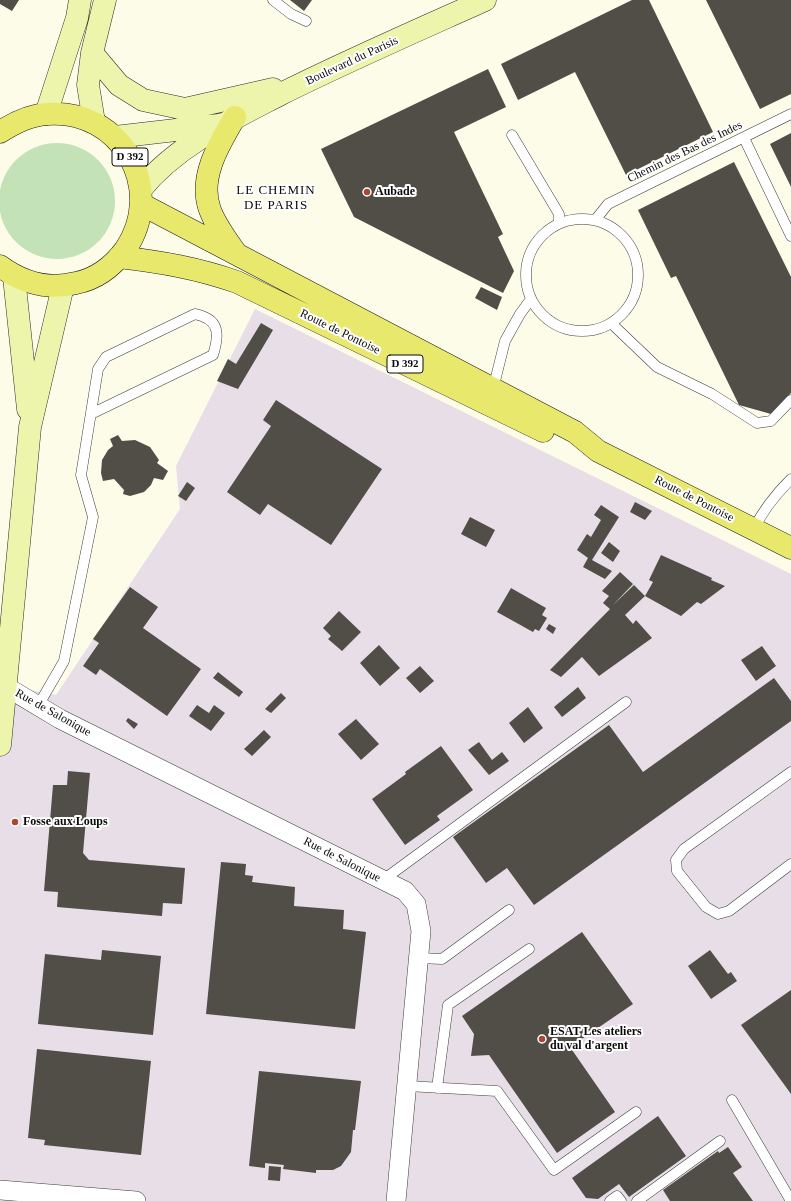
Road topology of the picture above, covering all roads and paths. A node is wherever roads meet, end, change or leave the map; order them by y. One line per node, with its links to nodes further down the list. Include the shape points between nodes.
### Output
1 (80, 0): 8 (main road, via 77,18)
2 (105, 0): 6 (main road)
3 (273, 0): 5 (lane, via 291,14)
4 (484, 0): 7 (main road, Boulevard du Parisis)
5 (306, 20)
6 (92, 53): 7 (main road, via 119,85 143,100 185,109); 11 (main road, via 88,85)
7 (307, 81): 10 (main road, Boulevard du Parisis)
8 (46, 114): 11 (main road, D 392, via 79,116); 12 (main road, D 392, via 28,118)
9 (791, 114): 15 (lane, Chemin des Bas des Indes)
10 (228, 121): 14 (main road, Boulevard du Parisis); 16 (main road, Boulevard du Parisis, via 153,174); 20 (main road, via 211,166 207,196 214,221)
11 (94, 122): 14 (main road, D 392)
12 (0, 132)
13 (512, 135): 18 (lane, via 559,214)
14 (115, 137): 16 (main road, D 392, via 133,164)
15 (744, 138): 17 (lane, Chemin des Bas des Indes, via 608,204); 19 (lane)
16 (141, 196): 20 (main road, Route de Pontoise / D 392); 21 (main road, D 392, via 138,223 131,241)
17 (596, 220): 18 (lane, via 577,218); 25 (lane, via 614,227 628,240 636,257 639,276 636,295 626,311)
18 (559, 223): 24 (lane, via 544,233 533,247 526,264 526,282)
19 (791, 236)
20 (236, 254): 26 (main road, Route de Pontoise / D 392)
21 (119, 257): 23 (main road, D 392, via 103,272 84,282); 30 (main road, Route de Pontoise / D 392, via 176,264 237,282 570,444)
22 (7, 271): 23 (main road, D 392, via 38,285); 29 (main road)
23 (63, 286): 29 (main road)
24 (531, 299): 25 (lane, via 541,315 557,326 575,332 594,331); 26 (lane, via 505,341)
25 (612, 324): 27 (lane, via 657,367 712,394 757,423 771,421)
26 (494, 389): 30 (main road, Route de Pontoise / D 392, via 575,432)
27 (791, 400)
28 (91, 414): 28 (lane, via 98,369 106,357 195,314 212,321 218,339 214,355); 36 (lane, via 81,475 93,517 64,661)
29 (30, 427): 34 (main road)
30 (598, 451): 32 (main road, Route de Pontoise / D 392)
31 (791, 479): 32 (lane, via 760,516)
32 (754, 529): 33 (main road, Route de Pontoise / D 392)
33 (791, 548)
34 (2, 685): 36 (street, Rue de Salonique); 37 (main road)
35 (626, 702): 40 (lane)
36 (38, 706): 40 (street, Rue de Salonique)
37 (0, 745)
38 (791, 772): 39 (lane, via 684,849 676,860 677,871 706,907 718,914 729,911)
39 (791, 864)
40 (383, 880): 43 (street, Rue de Salonique, via 405,891 416,904 421,931)
41 (509, 910): 43 (lane, via 442,959)
42 (529, 949): 45 (lane, via 448,1005)
43 (419, 958): 44 (street, Rue de Salonique)
44 (407, 1086): 45 (lane); 51 (street, Rue de Salonique)
45 (437, 1088): 47 (lane, via 497,1091 554,1170)
46 (732, 1100): 55 (lane)
47 (636, 1112)
48 (720, 1141): 54 (lane)
49 (0, 1190): 50 (street)
50 (136, 1201)
51 (396, 1201)
52 (610, 1201): 53 (lane, via 617,1196)
53 (621, 1201)
54 (637, 1201)
55 (791, 1201)

